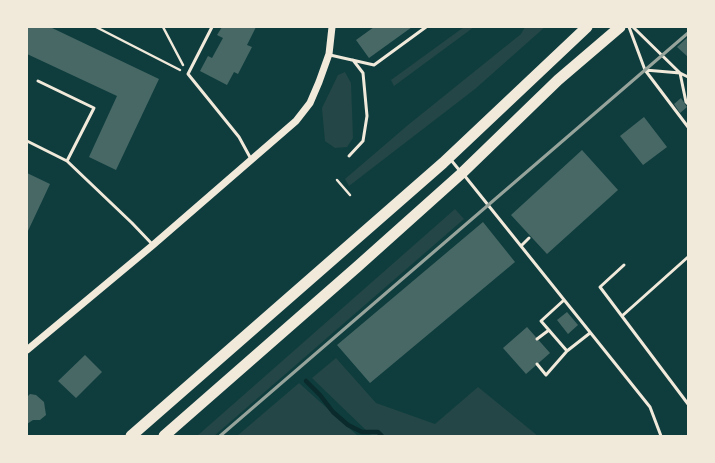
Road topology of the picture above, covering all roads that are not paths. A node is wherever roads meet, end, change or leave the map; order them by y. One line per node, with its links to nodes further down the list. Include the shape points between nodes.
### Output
1 (212, 27): 19 (lane, via 188,74 239,137)
2 (332, 27): 8 (street)
3 (426, 27): 9 (lane, via 374,65)
4 (587, 27): 18 (highway)
5 (620, 27): 21 (highway, via 558,80)
6 (629, 27): 10 (lane)
7 (633, 27): 11 (lane)
8 (329, 54): 9 (lane); 19 (street, via 310,103 296,121)
9 (353, 60): 17 (lane, via 363,73 367,116 363,141)
10 (645, 70): 11 (lane); 15 (lane)
11 (680, 73): 12 (lane); 14 (lane)
12 (688, 77)
13 (38, 81): 20 (lane, via 94,108)
14 (688, 104)
15 (688, 127)
16 (27, 141): 20 (lane)
17 (349, 156)
18 (448, 157): 21 (lane); 36 (highway)
19 (252, 160): 23 (street)
20 (67, 161): 23 (lane)
21 (462, 173): 24 (lane); 37 (highway)
22 (530, 238): 24 (lane)
23 (153, 245): 32 (street)
24 (521, 246): 27 (lane)
25 (688, 257): 28 (lane)
26 (624, 265): 28 (lane, via 600,287)
27 (564, 300): 29 (lane, via 541,321); 30 (lane)
28 (622, 316): 35 (lane)
29 (549, 330): 31 (lane); 33 (lane)
30 (590, 333): 33 (lane); 38 (lane, via 650,407)
31 (537, 339)
32 (27, 350)
33 (567, 350): 34 (lane, via 546,375)
34 (537, 364)
35 (688, 404)
36 (131, 436)
37 (164, 436)
38 (661, 436)

